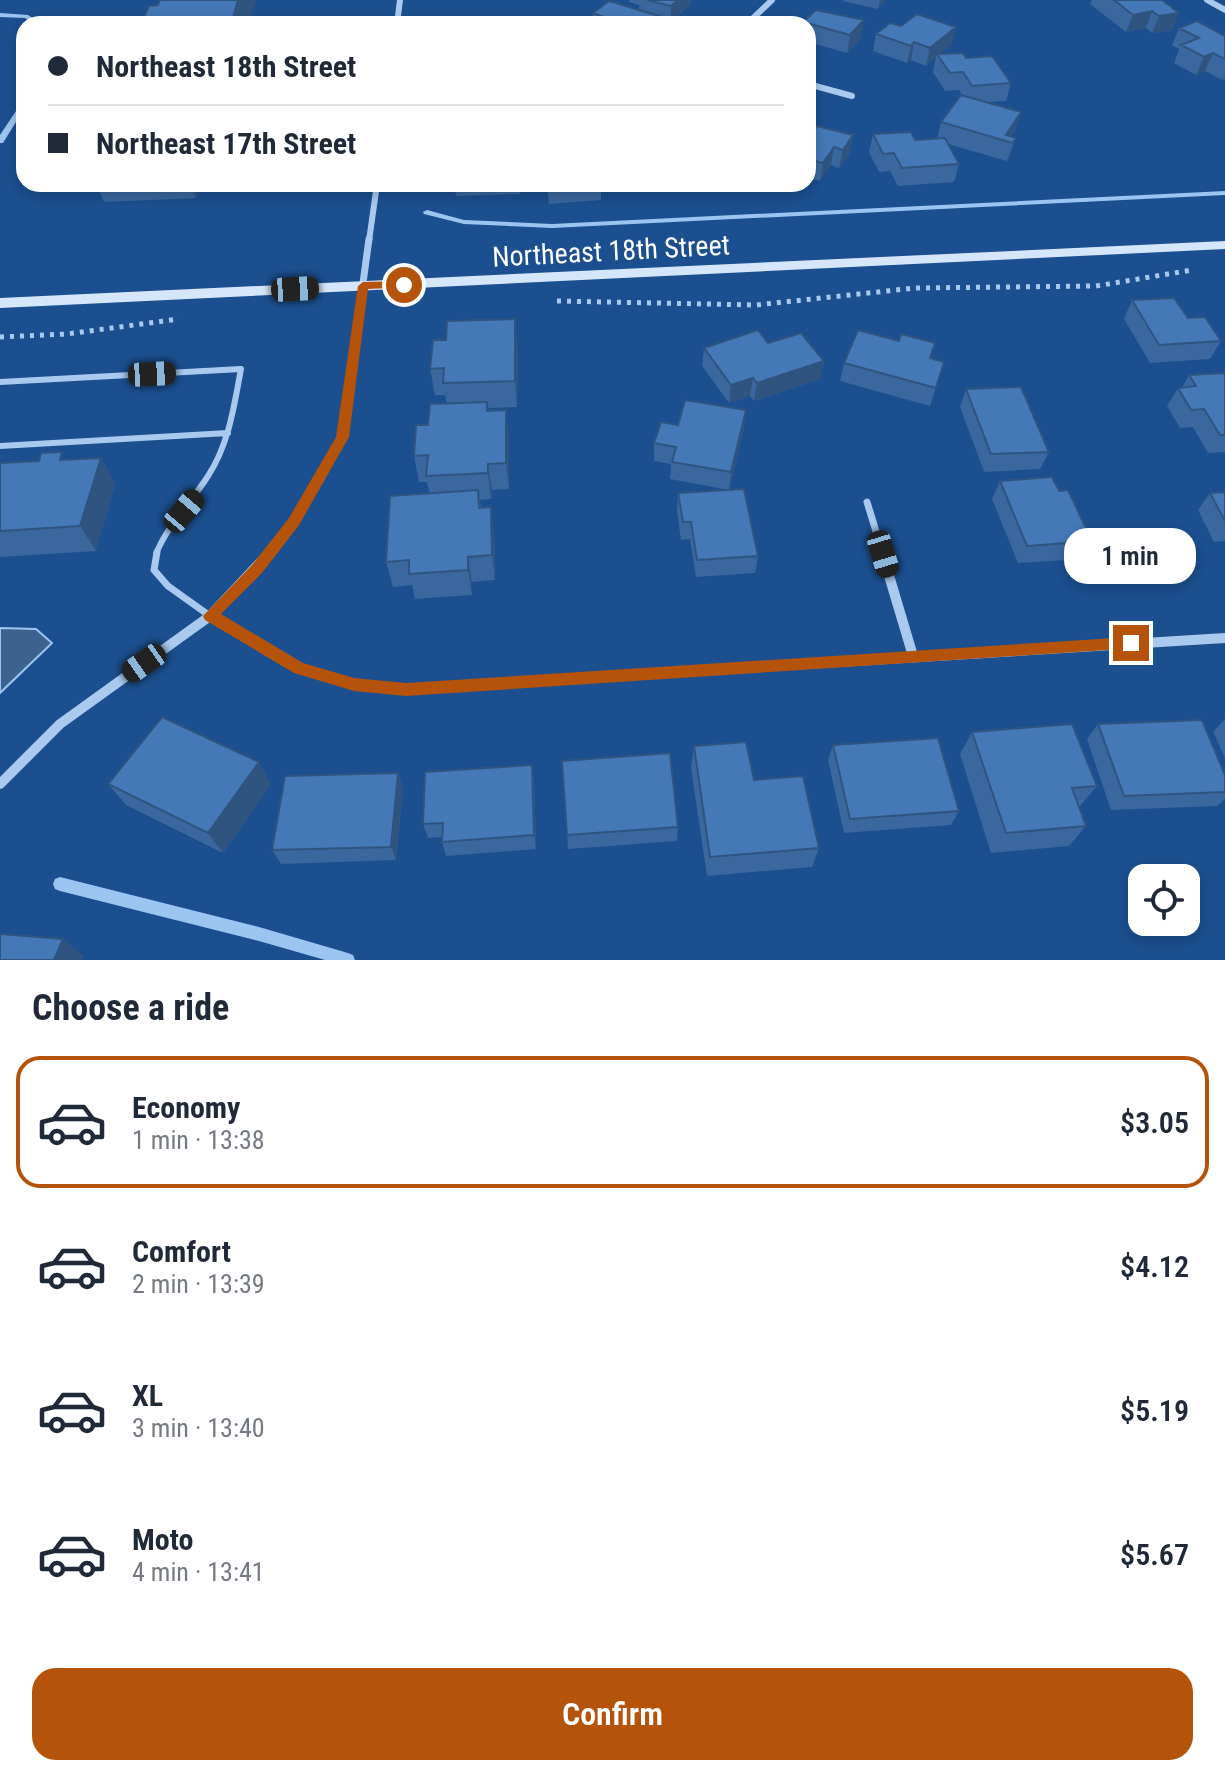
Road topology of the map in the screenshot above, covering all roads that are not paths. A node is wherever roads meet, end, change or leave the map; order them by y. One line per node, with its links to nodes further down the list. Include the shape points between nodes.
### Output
1 (772, 0): 4 (street)
2 (1207, 0): 3 (street)
3 (1225, 10)
4 (755, 16)
5 (816, 86): 6 (street)
6 (852, 96)
7 (376, 192): 9 (street)
8 (1223, 248): 9 (main road, Northeast 18th Street)
9 (363, 286): 10 (main road, Northeast 18th Street); 15 (street, via 342,437 294,522)
10 (0, 303)
11 (0, 382): 12 (lane, via 241,369)
12 (228, 433): 13 (lane); 15 (lane, via 214,469 155,552 154,570)
13 (0, 446)
14 (867, 502): 17 (street)
15 (210, 616): 17 (street, via 299,668 354,684 406,689); 18 (street, via 60,724)
16 (1225, 638): 17 (street)
17 (913, 656)
18 (0, 784)

